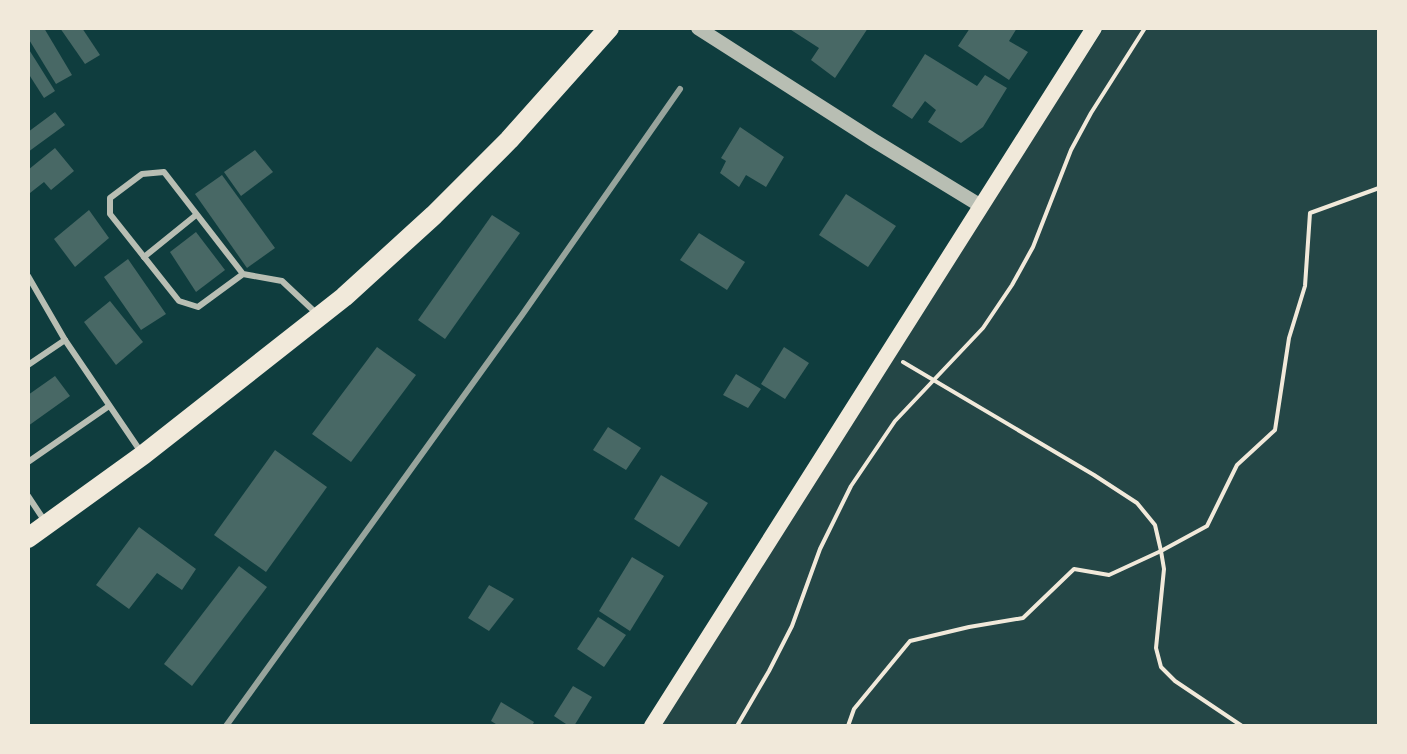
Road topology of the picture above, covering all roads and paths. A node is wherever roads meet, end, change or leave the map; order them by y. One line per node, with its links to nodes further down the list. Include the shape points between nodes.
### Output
1 (609, 28): 11 (main road, via 434,215)
2 (698, 28): 6 (street)
3 (1094, 28): 6 (main road)
4 (1145, 28): 15 (path, via 1071,150 1033,247 1012,285 983,328)
5 (1379, 188): 22 (path, via 1310,213 1305,286 1289,338 1275,430 1237,465 1207,526)
6 (981, 206): 13 (main road)
7 (196, 215): 8 (lane); 8 (lane, via 164,172 142,174 110,198 110,214); 9 (lane)
8 (144, 257): 9 (lane, via 179,301 198,307)
9 (243, 274): 11 (lane, via 282,281)
10 (28, 276): 12 (lane)
11 (320, 316): 17 (main road)
12 (65, 340): 14 (lane); 16 (lane)
13 (888, 353): 15 (path); 23 (main road)
14 (28, 365)
15 (935, 379): 22 (path, via 1137,503 1155,525); 24 (path, via 895,421 851,486 820,549 792,626)
16 (109, 406): 17 (lane); 18 (lane)
17 (143, 455): 20 (main road)
18 (28, 462)
19 (28, 496): 20 (lane)
20 (47, 524): 21 (main road)
21 (28, 538)
22 (1161, 551): 25 (path, via 1109,575 1074,569 1023,618 910,641 854,709); 26 (path, via 1156,648 1161,667)
23 (652, 726)
24 (737, 726)
25 (848, 726)
26 (1242, 726)

